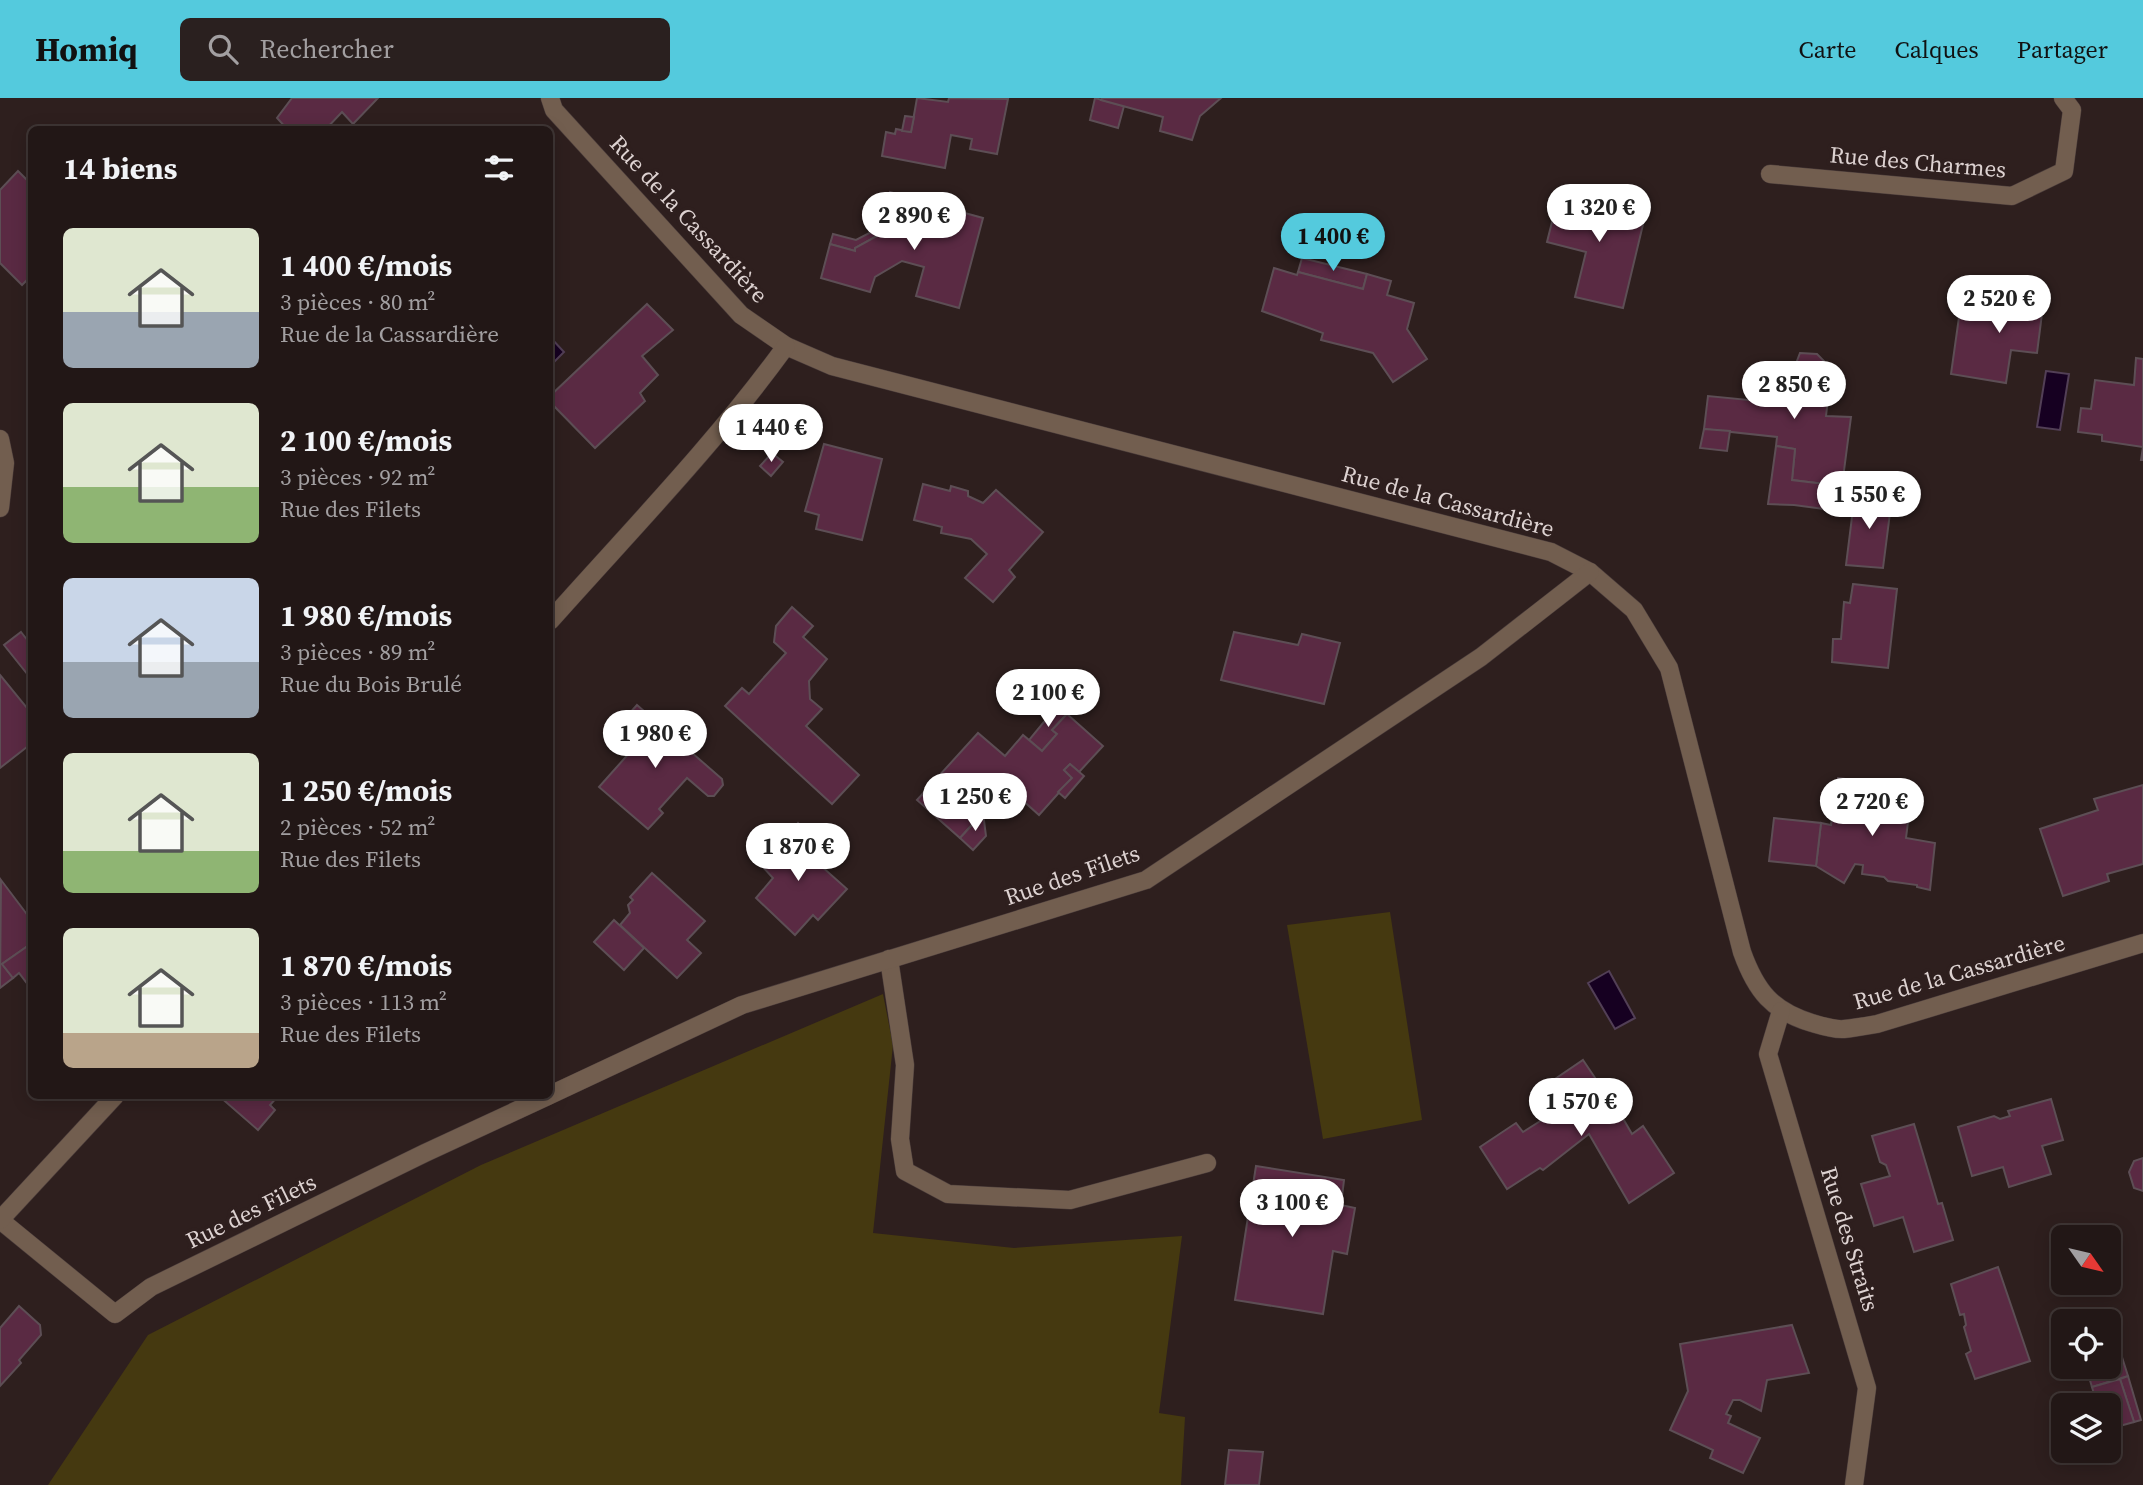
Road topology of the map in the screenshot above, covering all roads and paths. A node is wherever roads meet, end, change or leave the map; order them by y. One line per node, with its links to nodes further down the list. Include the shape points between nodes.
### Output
1 (550, 98): 4 (street, Rue de la Cassardière, via 554,110 741,315)
2 (2063, 98): 3 (street, Rue des Charmes, via 2072,110 2064,171 2012,196)
3 (1770, 174)
4 (786, 346): 7 (street, Rue de la Cassardière, via 832,366 1551,552); 8 (street, via 694,459)
5 (0, 439): 6 (street, via 5,463)
6 (0, 508)
7 (1590, 572): 10 (street, Rue des Filets, via 1482,657 1146,880); 11 (street, Rue de la Cassardière, via 1634,610 1669,668 1742,952 1761,993)
8 (553, 618)
9 (2143, 943): 11 (street, Rue de la Cassardière, via 1877,1024 1842,1030)
10 (889, 959): 12 (street, Rue des Filets, via 742,1005); 15 (street, via 905,1066 900,1139 905,1171 948,1194 1070,1200)
11 (1781, 1011): 17 (street, Rue des Straits, via 1768,1054 1867,1388)
12 (553, 1093)
13 (112, 1099): 16 (street)
14 (540, 1099): 16 (street, Rue des Filets, via 151,1287 114,1314)
15 (1207, 1163)
16 (0, 1220)
17 (1854, 1485)

